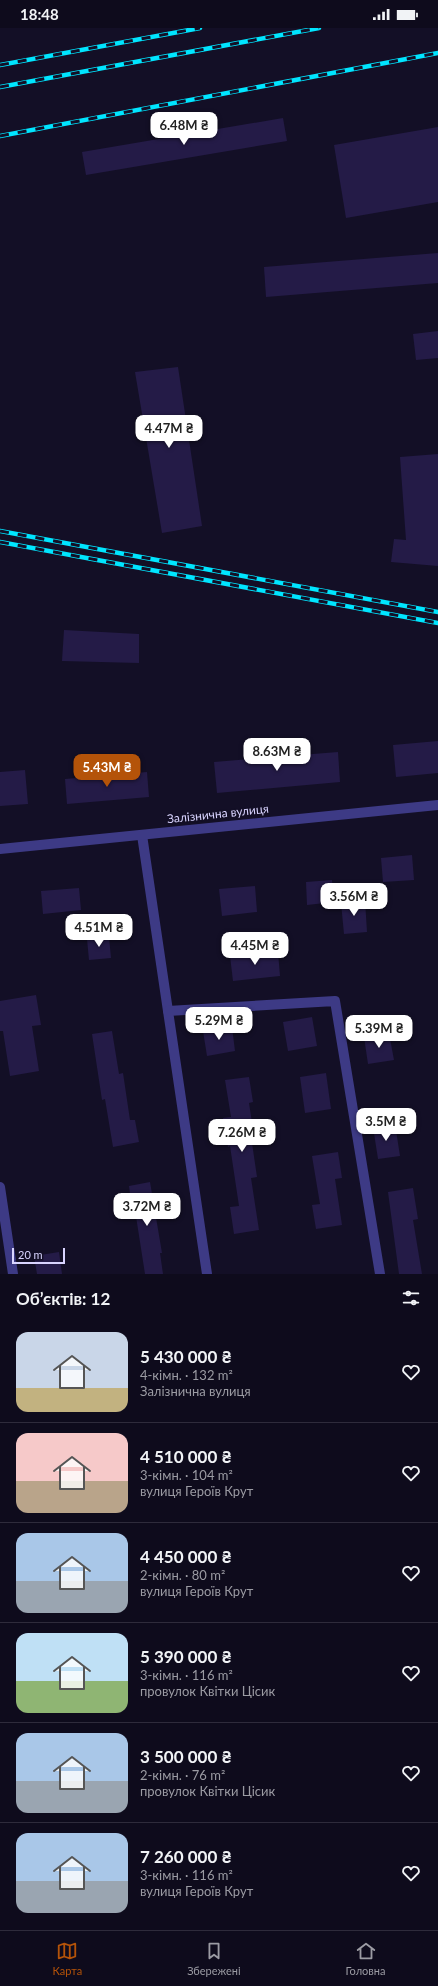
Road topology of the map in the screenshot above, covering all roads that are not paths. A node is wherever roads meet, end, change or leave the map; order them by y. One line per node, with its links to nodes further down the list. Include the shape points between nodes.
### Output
1 (438, 805): 2 (street, Залізнична вулиця)
2 (142, 835): 3 (street, Залізнична вулиця); 4 (street)
3 (0, 849)
4 (168, 1011): 7 (street); 8 (street, via 335,1001)
5 (0, 1187): 6 (street)
6 (13, 1274)
7 (207, 1274)
8 (380, 1274)

